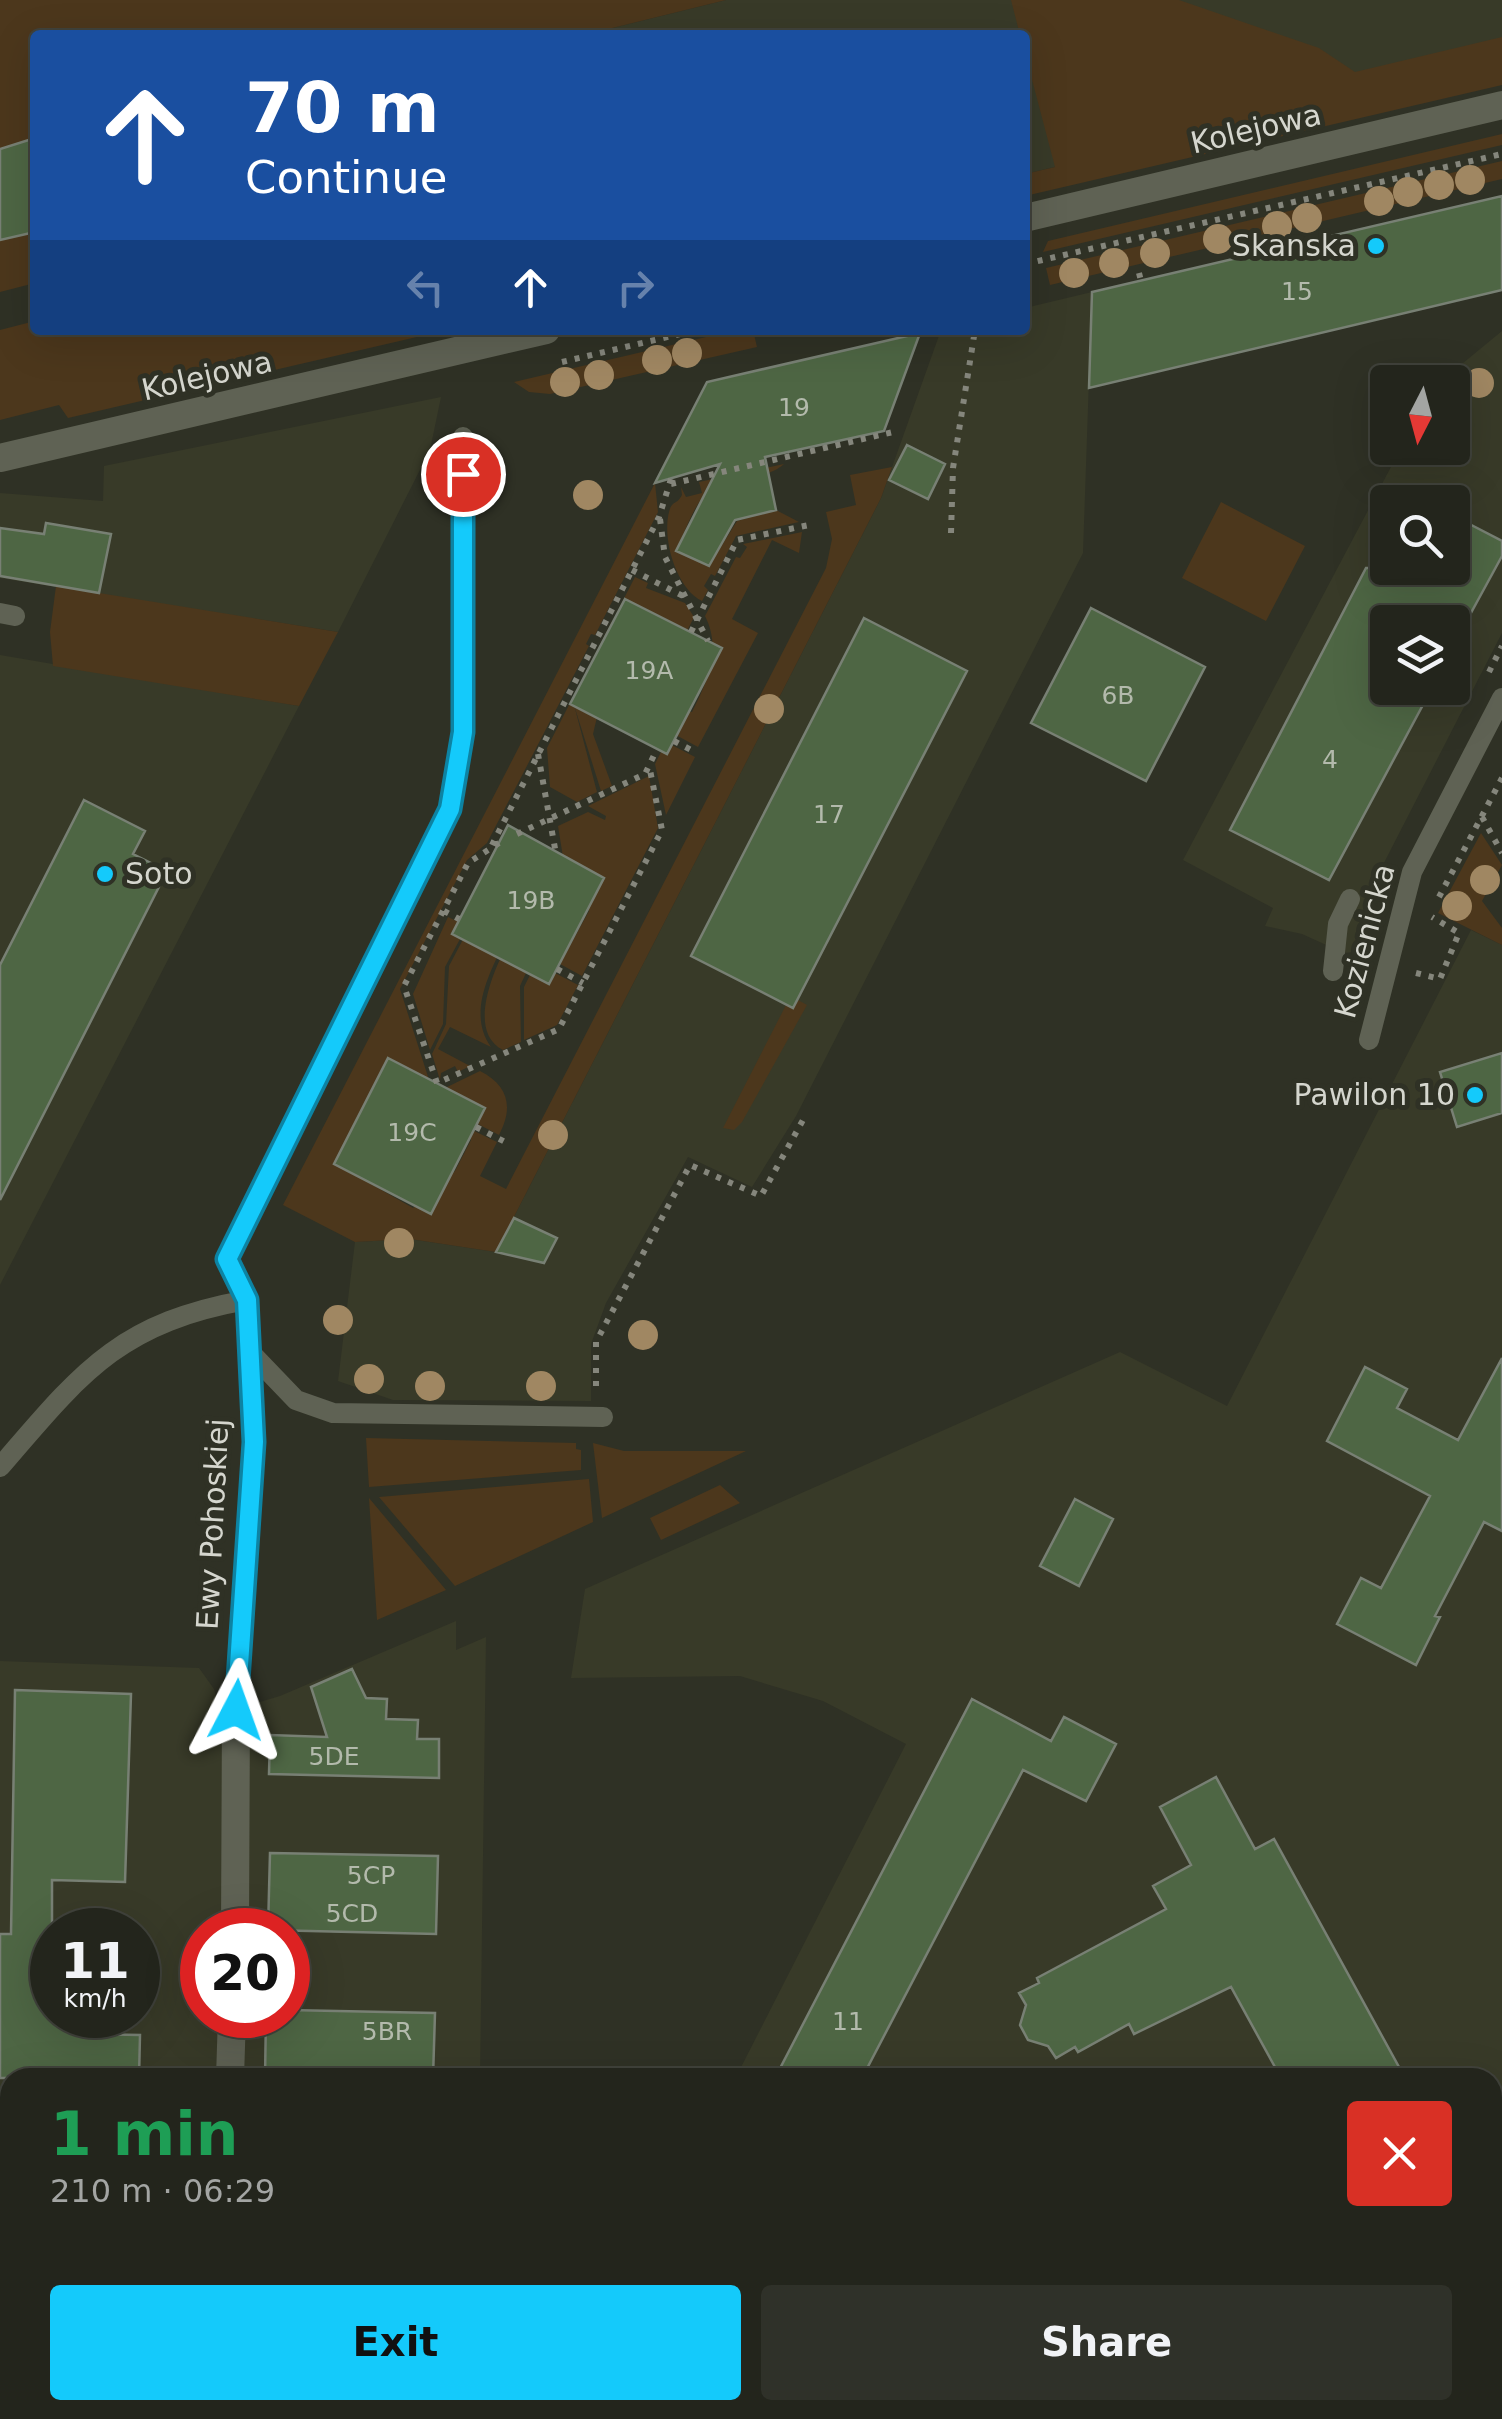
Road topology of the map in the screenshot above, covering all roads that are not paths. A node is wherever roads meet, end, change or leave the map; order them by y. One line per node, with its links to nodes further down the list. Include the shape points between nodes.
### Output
1 (1502, 106): 2 (street, Kolejowa)
2 (1030, 217)
3 (525, 335): 5 (street, Kolejowa)
4 (463, 438): 10 (lane, Ewy Pohoskiej, via 463,732 450,809 227,1259)
5 (0, 458)
6 (1502, 698): 9 (lane, Kozienicka, via 1412,872)
7 (1350, 899): 8 (lane, via 1338,924)
8 (1333, 971)
9 (1369, 1040)
10 (247, 1300): 11 (lane, Ewy Pohoskiej); 13 (lane, via 191,1310 90,1366)
11 (249, 1351): 12 (lane, via 296,1400 334,1413); 14 (lane, Ewy Pohoskiej, via 254,1442)
12 (600, 1418)
13 (0, 1467)
14 (236, 1710): 15 (street, Ewy Pohoskiej)
15 (235, 1908)
16 (231, 2038): 17 (street)
17 (230, 2068)

